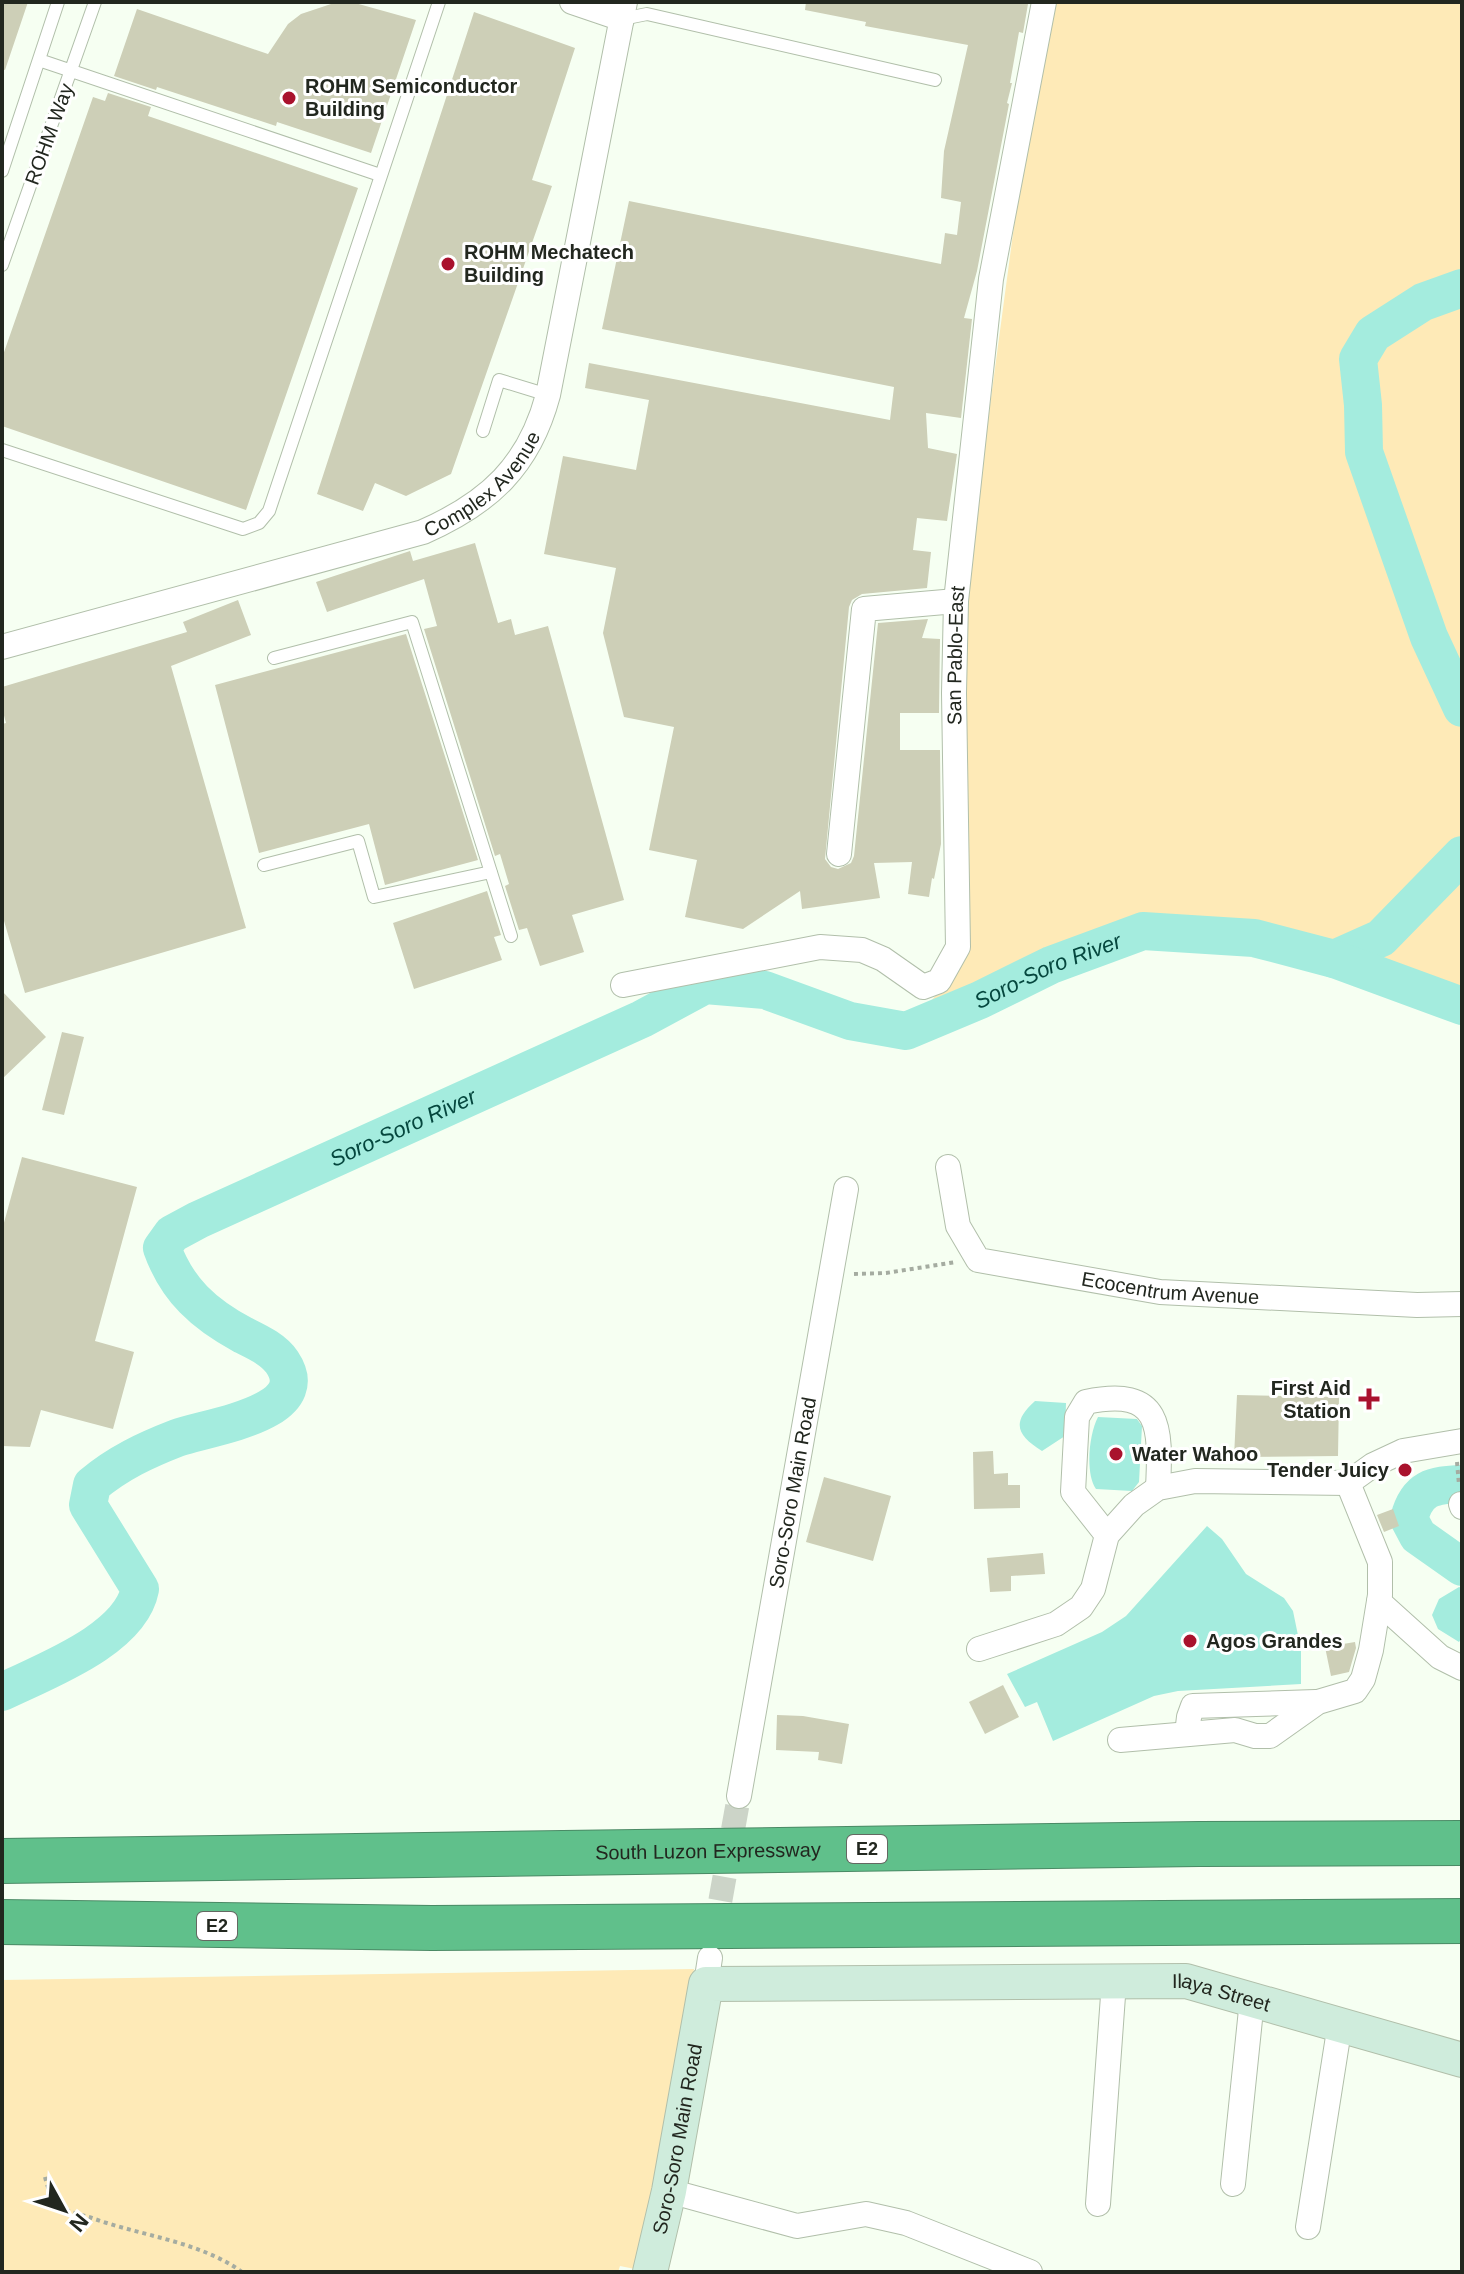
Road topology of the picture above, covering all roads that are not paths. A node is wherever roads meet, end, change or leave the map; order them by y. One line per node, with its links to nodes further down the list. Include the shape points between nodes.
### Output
1 (58, 2): 7 (lane, ROHM Way)
2 (95, 2): 8 (lane, ROHM Way)
3 (439, 2): 11 (lane)
4 (572, 2): 6 (street)
5 (1044, 2): 17 (street, San Pablo-East, via 991,279)
6 (624, 10): 9 (lane); 14 (street, Complex Avenue)
7 (39, 60): 8 (lane); 10 (lane, ROHM Way)
8 (71, 70): 11 (lane); 12 (lane, ROHM Way)
9 (935, 80)
10 (2, 171)
11 (380, 175): 16 (lane, via 269,511 259,523 243,529)
12 (6, 239): 13 (lane, ROHM Way)
13 (2, 265)
14 (548, 395): 15 (lane, via 499,380); 18 (street, Complex Avenue, via 535,432 511,472 478,504 451,520)
15 (483, 431)
16 (2, 450)
17 (956, 601): 20 (street, via 864,609); 24 (street, San Pablo-East, via 960,920 958,947 939,981 923,987 862,950 820,947)
18 (2, 647)
19 (274, 658): 22 (lane, via 412,622)
20 (839, 854)
21 (264, 865): 22 (lane, via 358,841 374,897)
22 (491, 872): 23 (lane)
23 (511, 936)
24 (623, 985)
25 (948, 1167): 27 (street, Ecocentrum Avenue, via 958,1226 978,1260 1160,1292)
26 (846, 1189): 36 (street, Soro-Soro Main Road)
27 (1462, 1304)
28 (1458, 1441): 29 (street, via 1403,1451)
29 (1348, 1483): 30 (street, via 1195,1481); 32 (street, via 1380,1562)
30 (1158, 1488): 31 (street); 31 (street, via 1157,1427 1148,1409 1119,1399 1086,1402 1077,1417 1073,1492)
31 (1107, 1535): 33 (street, via 1093,1589 1081,1607 1056,1624)
32 (1379, 1602): 34 (street, via 1440,1657); 35 (street, via 1363,1679 1355,1691 1318,1702 1270,1736 1235,1730)
33 (979, 1649)
34 (1462, 1668)
35 (1120, 1740)
36 (739, 1796)
37 (1462, 1843): 38 (highway, South Luzon Expressway / E2)
38 (2, 1861)
39 (1462, 1921): 40 (highway, E2, via 448,1928)
40 (2, 1922)
41 (972, 1982): 42 (street, Ilaya Street); 47 (street, Soro-Soro Main Road, via 708,1971)
42 (1114, 1982): 43 (street, Ilaya Street, via 1186,1981); 48 (street)
43 (1252, 2000): 44 (street, Ilaya Street); 46 (street)
44 (1340, 2024): 45 (street, Ilaya Street); 49 (street)
45 (1462, 2060)
46 (1233, 2184)
47 (669, 2191): 50 (street, Soro-Soro Main Road); 51 (street, via 797,2226 866,2214 906,2223)
48 (1098, 2204)
49 (1308, 2227)
50 (650, 2272)
51 (1030, 2272)

